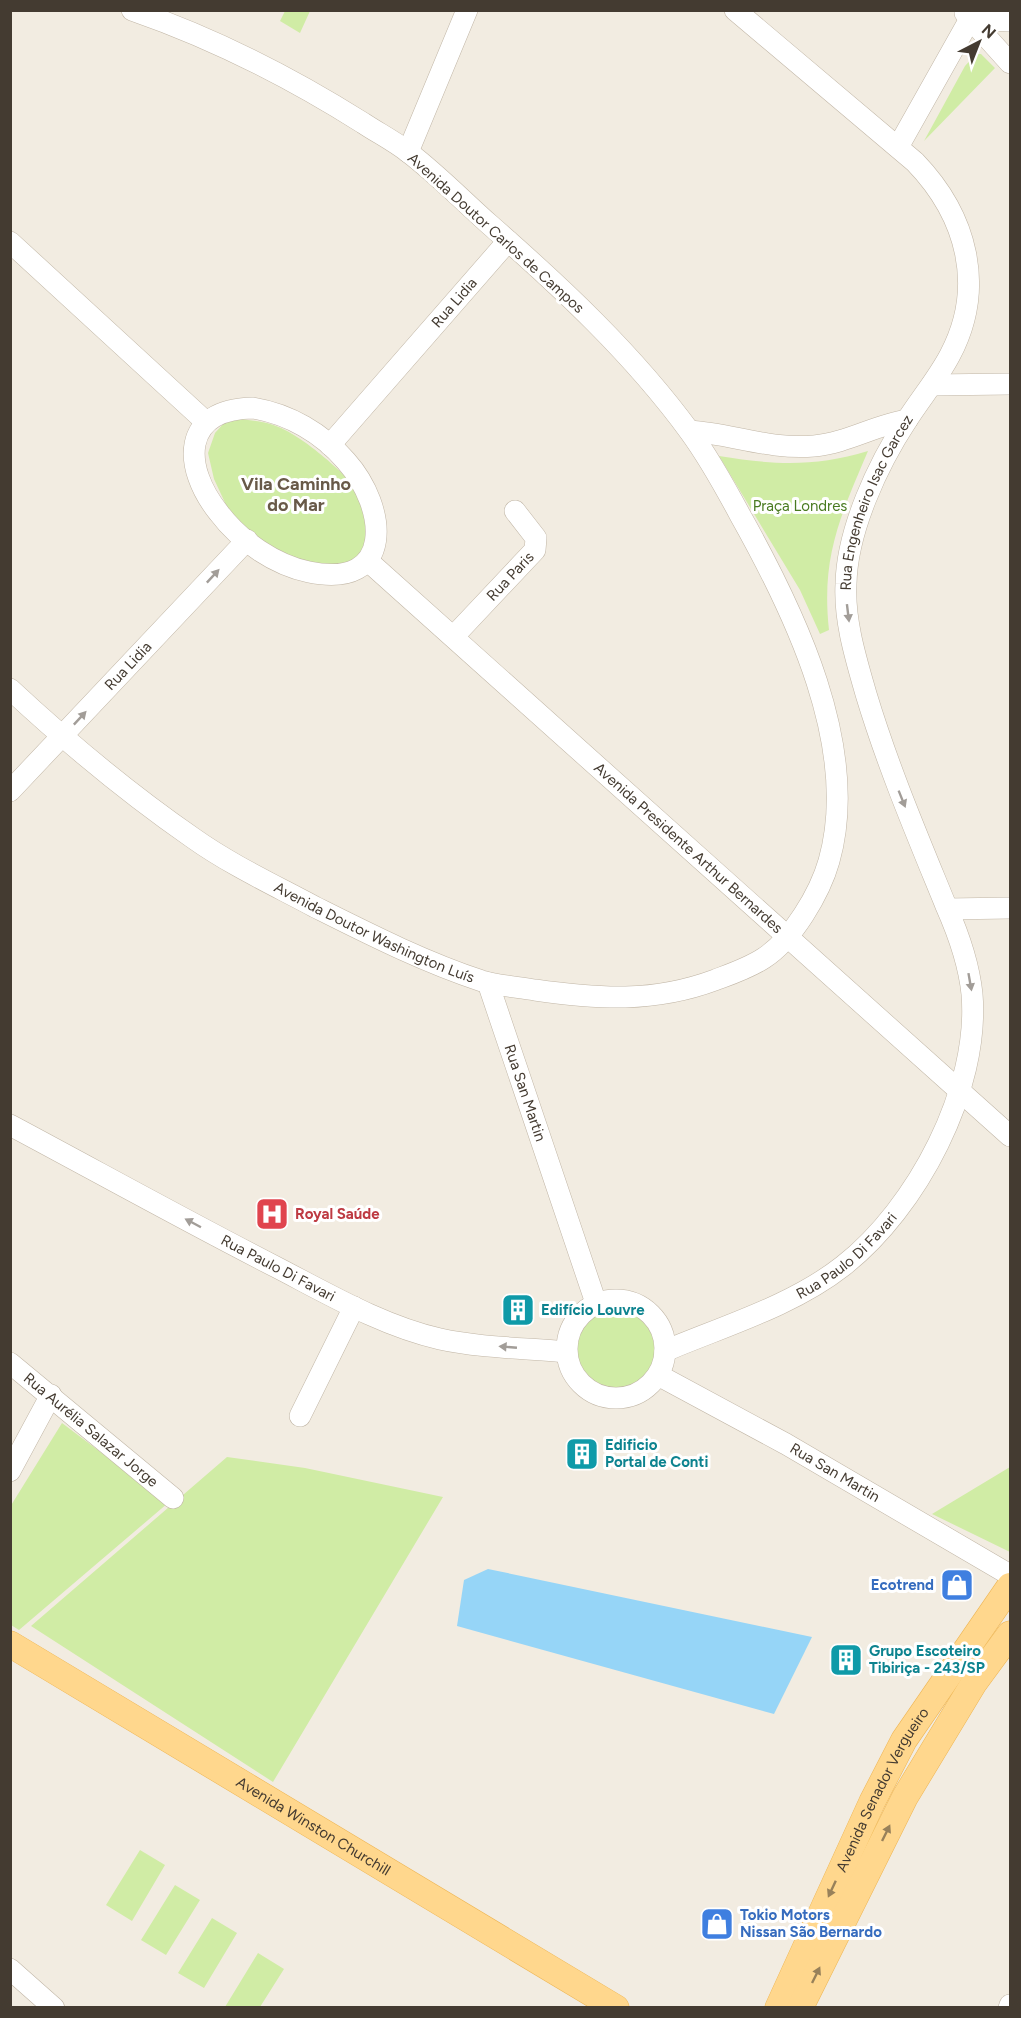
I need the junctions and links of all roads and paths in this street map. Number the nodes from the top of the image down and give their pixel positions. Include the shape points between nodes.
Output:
1 (132, 10) edge
2 (467, 10) edge
3 (735, 10) edge
4 (967, 15) edge
5 (1011, 21) edge
6 (1011, 63) edge
7 (898, 147) junction
8 (408, 152) junction
9 (508, 240) junction
10 (10, 242) edge
11 (1011, 384) edge
12 (932, 385) junction
13 (907, 420) junction
14 (206, 422) junction
15 (690, 432) junction
16 (330, 445) junction
17 (515, 511) dead end
18 (246, 540) junction
19 (368, 561) junction
20 (454, 636) junction
21 (10, 688) edge
22 (63, 737) junction
23 (10, 791) edge
24 (1011, 908) edge
25 (948, 909) junction
26 (787, 935) junction
27 (488, 983) junction
28 (959, 1089) junction
29 (10, 1125) edge
30 (1011, 1136) edge
31 (596, 1304) junction
32 (354, 1307) junction
33 (665, 1350) junction
34 (566, 1352) junction
35 (10, 1363) edge
36 (658, 1375) junction
37 (51, 1395) junction
38 (300, 1416) dead end
39 (10, 1471) edge
40 (173, 1497) dead end
41 (1011, 1575) edge
42 (1011, 1586) edge
43 (1011, 1634) edge
44 (10, 1644) edge
45 (10, 1969) edge
46 (54, 2007) edge
47 (616, 2007) edge
48 (778, 2007) edge
49 (800, 2007) edge

1 - 8 street, Avenida Doutor Carlos de Campos via 185,29 261,65 333,104
2 - 8 street
3 - 7 street, Rua Engenheiro Isac Garcez
4 - 5 street
4 - 6 street
4 - 7 street
7 - 12 street, Rua Engenheiro Isac Garcez via 929,176 949,207 962,240 968,271 970,291 964,323
8 - 9 street, Avenida Doutor Carlos de Campos
9 - 15 street, Avenida Doutor Carlos de Campos via 564,290
9 - 16 street, Rua Lidia
10 - 14 street
11 - 12 street
12 - 13 street, Rua Engenheiro Isac Garcez
13 - 15 street via 836,443 801,447 769,446
13 -> 25 street, Rua Engenheiro Isac Garcez via 882,464 861,514 848,562 847,612 853,647 886,761
14 - 16 street via 231,409 272,411
14 - 18 street via 193,453 196,469 218,513
15 - 26 street, Avenida Doutor Carlos de Campos via 733,502 786,603 805,650 831,742 836,795 829,862 815,894
16 - 19 street via 358,477 377,517 378,534
17 - 20 street, Rua Paris via 536,538 535,550
18 - 19 street via 273,559 315,573 343,575
22 -> 18 street, Rua Lidia
19 - 20 street, Avenida Presidente Arthur Bernardes
20 - 26 street, Avenida Presidente Arthur Bernardes
21 - 22 street, Avenida Doutor Washington Luís
22 - 23 street, Rua Lidia
22 - 27 street, Avenida Doutor Washington Luís via 196,841 252,874 413,954
24 - 25 street
25 -> 28 street, Rua Engenheiro Isac Garcez via 972,995 970,1040
26 - 27 street, Avenida Doutor Washington Luís via 766,957 737,972 657,997 608,998
26 - 28 street, Avenida Presidente Arthur Bernardes
27 - 31 street, Rua San Martin
28 - 30 street, Avenida Presidente Arthur Bernardes
28 - 33 street, Rua Paulo Di Favari via 941,1137 913,1185 878,1233 842,1266 765,1309
32 -> 29 street, Rua Paulo Di Favari
31 - 33 street via 617,1299 648,1311 661,1329
31 - 34 street via 573,1323
34 -> 32 street, Rua Paulo Di Favari via 440,1339
32 - 38 street
33 - 36 street
34 - 36 street via 579,1382 609,1398 632,1396
35 - 37 street, Rua Aurélia Salazar Jorge
36 - 41 street, Rua San Martin
37 - 39 street
37 - 40 street, Rua Aurélia Salazar Jorge
42 -> 48 main road, Avenida Senador Vergueiro via 904,1740
49 -> 43 main road, Avenida Senador Vergueiro via 904,1797 974,1683
44 - 47 main road, Avenida Winston Churchill
45 - 46 street

